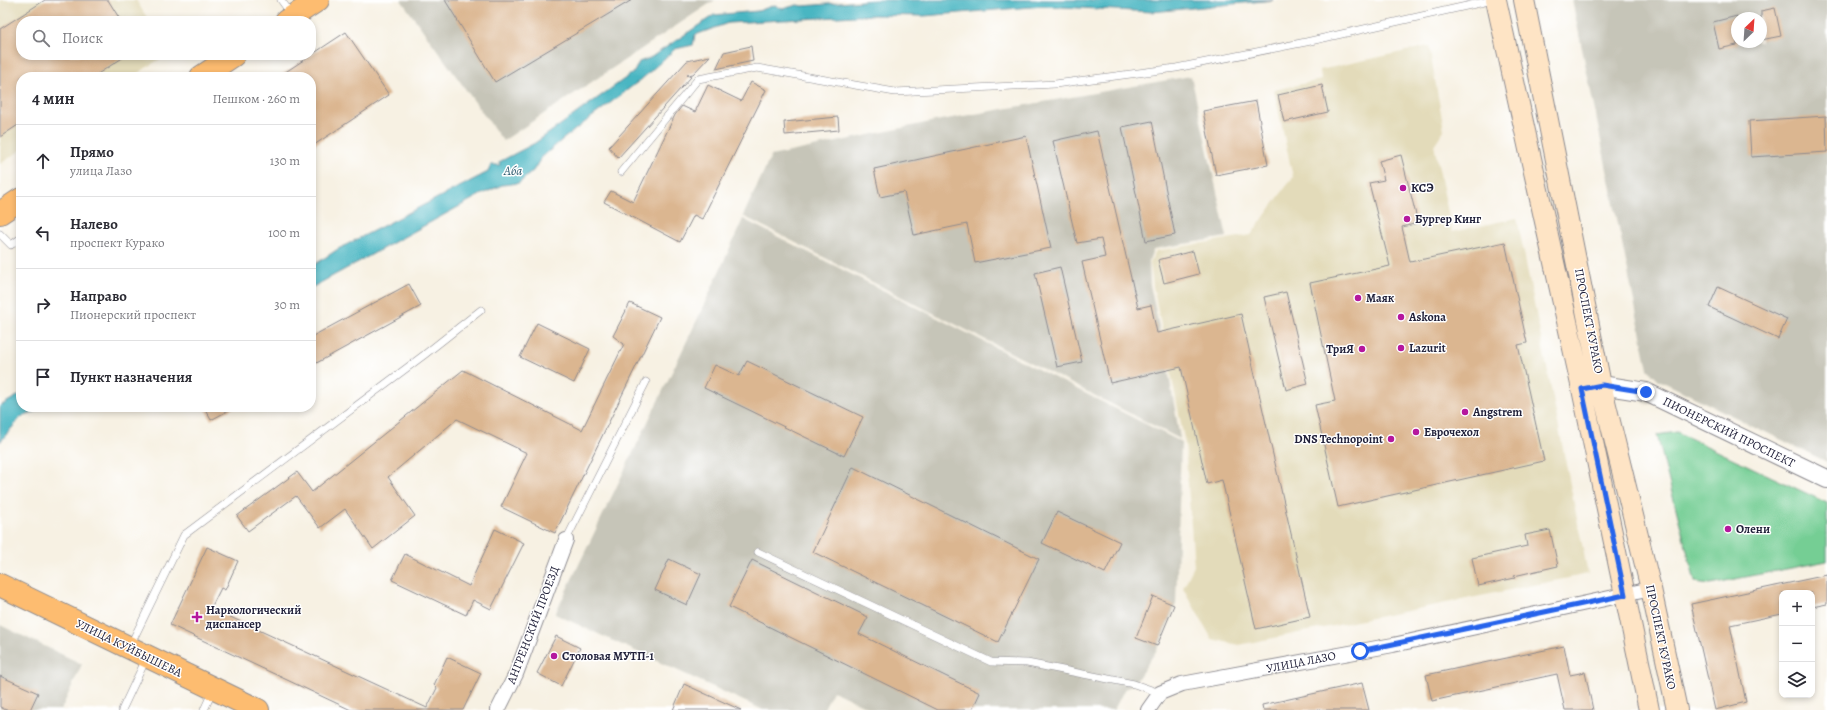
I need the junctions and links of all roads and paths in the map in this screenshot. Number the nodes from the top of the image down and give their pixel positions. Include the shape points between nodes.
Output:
1 (318, 0) edge
2 (1493, 0) edge
3 (1496, 0) edge
4 (1524, 0) edge
5 (287, 13) edge
6 (621, 172) dead end
7 (16, 202) edge
8 (0, 213) edge
9 (0, 234) edge
10 (16, 242) edge
11 (481, 310) dead end
12 (646, 382) dead end
13 (1602, 385) junction
14 (1582, 389) junction
15 (1827, 479) edge
16 (566, 540) joint
17 (758, 552) dead end
18 (0, 585) edge
19 (1651, 589) junction
20 (1625, 595) junction
21 (138, 652) junction
22 (214, 689) junction
23 (1160, 693) junction
24 (122, 710) edge
25 (204, 710) edge
26 (258, 710) edge
27 (498, 710) edge
28 (1148, 710) edge
29 (1649, 710) edge
30 (1677, 710) edge

1 - 5 main road
2 - 6 lane via 1176,68 1055,84 895,92 757,68 698,79
3 - 14 main road, ПРОСПЕКТ КУРАКО
4 - 13 main road, ПРОСПЕКТ КУРАКО
7 - 8 main road
9 - 10 lane via 11,245
11 - 21 lane via 184,535
12 - 16 lane
13 - 14 street, ПИОНЕРСКИЙ ПРОСПЕКТ
13 - 15 street, ПИОНЕРСКИЙ ПРОСПЕКТ via 1646,392
13 - 19 main road, ПРОСПЕКТ КУРАКО
14 - 20 main road, ПРОСПЕКТ КУРАКО
16 - 27 street, АНГРЕНСКИЙ ПРОЕЗД via 516,674
17 - 23 lane via 991,662 1027,663 1134,684
18 - 21 main road, УЛИЦА КУЙБЫШЕВА
19 - 20 street, УЛИЦА ЛАЗО
19 - 30 main road, ПРОСПЕКТ КУРАКО
20 - 23 street, УЛИЦА ЛАЗО via 1393,645 1182,684
20 - 29 main road, ПРОСПЕКТ КУРАКО
21 - 22 main road, УЛИЦА КУЙБЫШЕВА
21 - 24 lane
22 - 25 lane
22 - 26 main road, УЛИЦА КУЙБЫШЕВА
23 - 28 street

